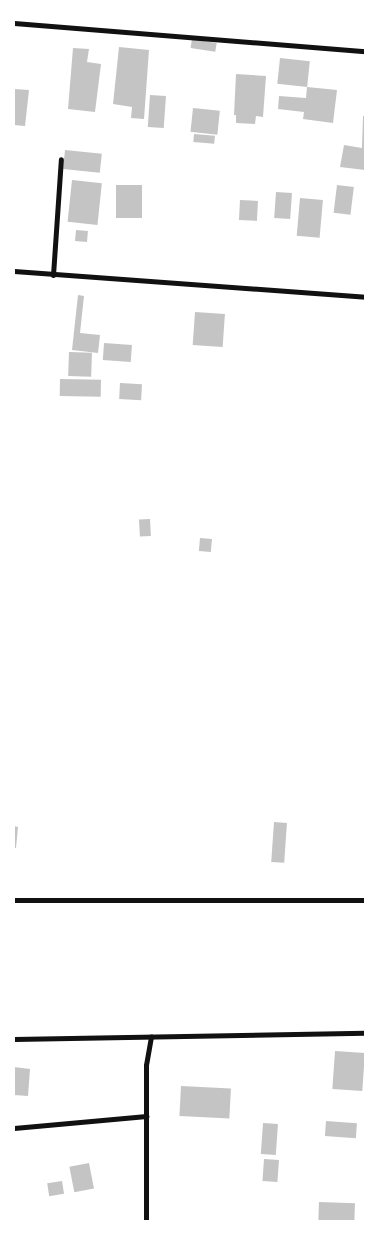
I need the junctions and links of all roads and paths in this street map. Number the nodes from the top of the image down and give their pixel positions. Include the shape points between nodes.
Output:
1 (14, 24) edge
2 (365, 51) edge
3 (61, 159) dead end
4 (14, 271) edge
5 (53, 275) junction
6 (365, 297) edge
7 (14, 900) edge
8 (365, 900) edge
9 (365, 1033) edge
10 (151, 1036) junction
11 (14, 1039) edge
12 (146, 1116) junction
13 (14, 1128) edge
14 (146, 1221) edge

1 - 2 street
3 - 5 street
4 - 5 street
5 - 6 street
7 - 8 street
9 - 10 street
10 - 11 street
10 - 12 street via 146,1066
12 - 13 street
12 - 14 street

